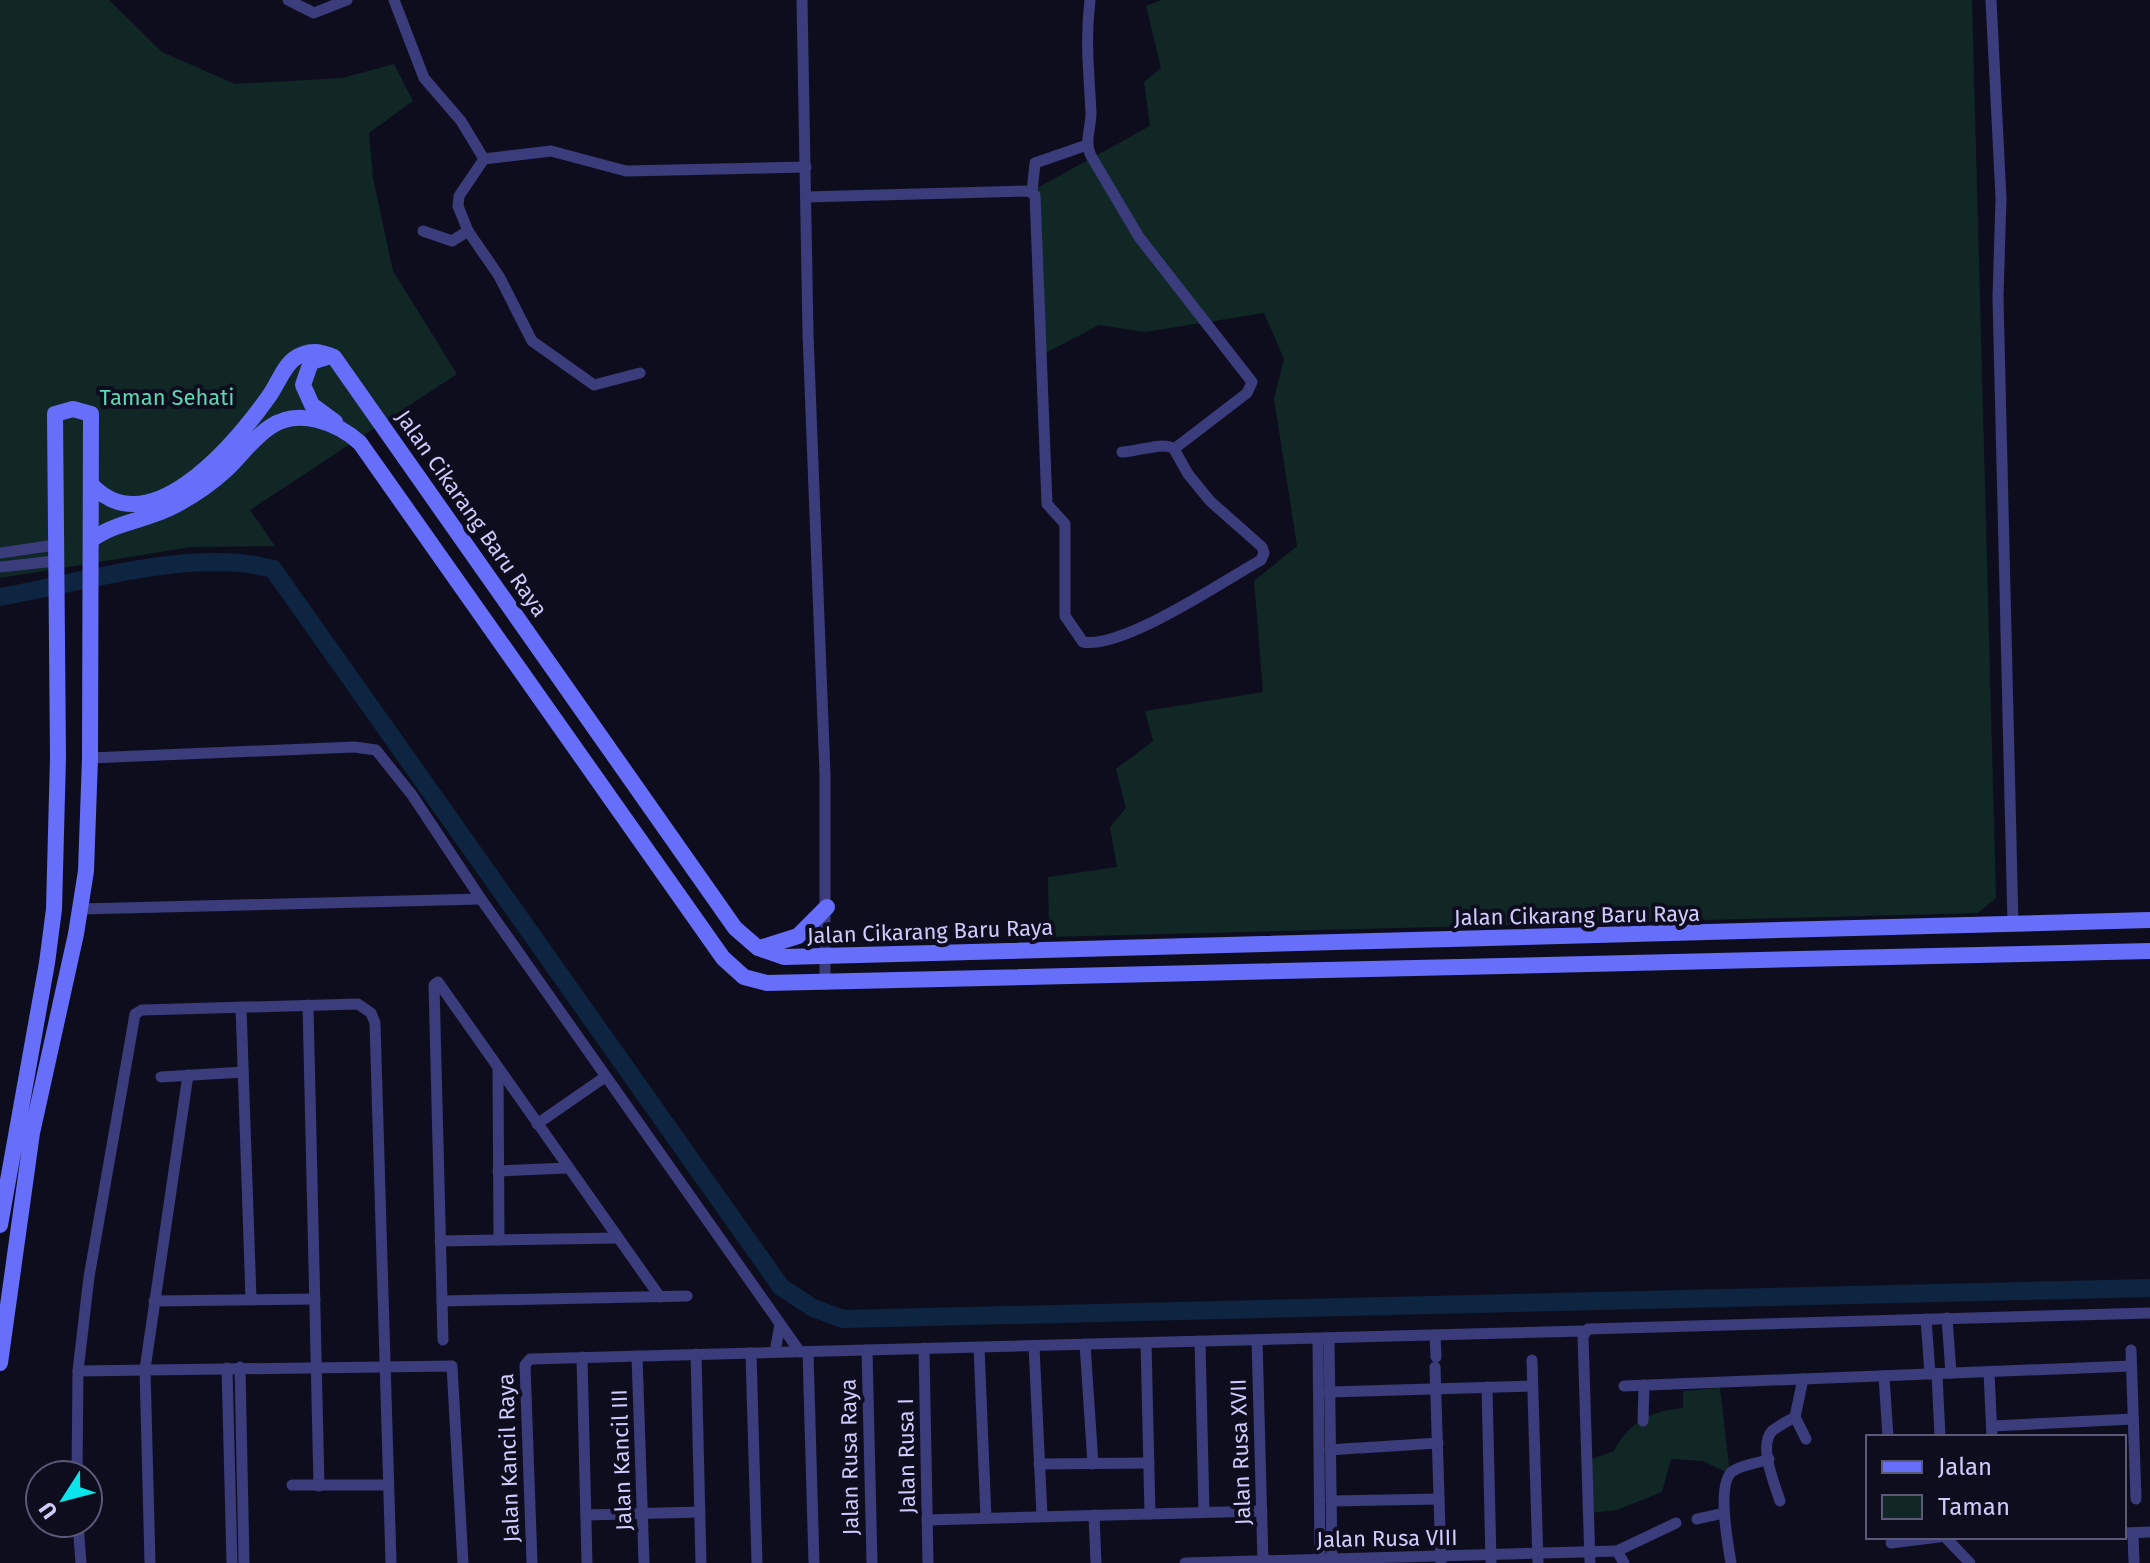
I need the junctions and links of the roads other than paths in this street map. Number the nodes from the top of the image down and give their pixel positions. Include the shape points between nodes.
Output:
1 (288, 0) edge
2 (347, 0) edge
3 (394, 0) edge
4 (802, 0) edge
5 (1090, 0) edge
6 (1991, 0) edge
7 (1087, 145) junction
8 (484, 159) junction
9 (806, 167) junction
10 (1032, 192) junction
11 (806, 197) junction
12 (423, 231) dead end
13 (468, 231) junction
14 (334, 357) junction
15 (640, 373) dead end
16 (343, 428) junction
17 (1174, 449) junction
18 (1122, 452) dead end
19 (91, 484) junction
20 (91, 548) junction
21 (0, 553) edge
22 (55, 556) junction
23 (0, 567) edge
24 (90, 758) junction
25 (481, 899) junction
26 (827, 907) junction
27 (81, 909) junction
28 (2150, 920) edge
29 (2013, 924) junction
30 (1669, 935) junction
31 (758, 948) junction
32 (2150, 951) edge
33 (825, 955) junction
34 (1671, 963) junction
35 (825, 984) junction
36 (308, 1005) junction
37 (241, 1007) junction
38 (498, 1068) junction
39 (243, 1072) junction
40 (188, 1075) junction
41 (161, 1077) dead end
42 (605, 1077) junction
43 (537, 1124) junction
44 (568, 1168) junction
45 (498, 1171) junction
46 (0, 1225) edge
47 (618, 1238) junction
48 (499, 1240) junction
49 (440, 1241) junction
50 (687, 1296) dead end
51 (660, 1297) junction
52 (251, 1299) junction
53 (315, 1299) junction
54 (154, 1301) junction
55 (442, 1301) junction
56 (2150, 1313) edge
57 (1947, 1318) junction
58 (1926, 1319) junction
59 (780, 1324) junction
60 (1584, 1331) junction
61 (1435, 1335) junction
62 (1323, 1338) junction
63 (443, 1340) dead end
64 (1257, 1340) junction
65 (1200, 1341) junction
66 (1146, 1343) junction
67 (1085, 1344) junction
68 (1034, 1346) junction
69 (979, 1347) junction
70 (924, 1348) junction
71 (867, 1350) junction
72 (2131, 1350) dead end
73 (775, 1352) junction
74 (804, 1352) junction
75 (751, 1353) junction
76 (696, 1354) junction
77 (637, 1356) junction
78 (582, 1357) junction
79 (1532, 1360) dead end
80 (0, 1363) edge
81 (385, 1364) junction
82 (317, 1366) junction
83 (2131, 1366) junction
84 (240, 1367) junction
85 (227, 1368) junction
86 (145, 1369) junction
87 (78, 1371) junction
88 (1989, 1372) junction
89 (1951, 1373) junction
90 (1933, 1374) junction
91 (1884, 1376) junction
92 (1803, 1379) junction
93 (1644, 1385) junction
94 (1532, 1386) junction
95 (1624, 1386) dead end
96 (1487, 1387) junction
97 (1437, 1390) junction
98 (1329, 1392) junction
99 (1795, 1417) junction
100 (2133, 1419) junction
101 (1643, 1421) dead end
102 (1992, 1432) edge
103 (1888, 1435) edge
104 (1940, 1435) edge
105 (1806, 1439) dead end
106 (1438, 1443) junction
107 (1330, 1450) junction
108 (77, 1459) edge
109 (1769, 1459) junction
110 (1149, 1463) junction
111 (1039, 1464) junction
112 (1093, 1464) junction
113 (2130, 1475) edge
114 (292, 1485) dead end
115 (388, 1485) junction
116 (319, 1486) junction
117 (1439, 1499) junction
118 (2136, 1499) dead end
119 (1331, 1501) junction
120 (1780, 1501) dead end
121 (1262, 1511) junction
122 (700, 1512) junction
123 (1204, 1512) junction
124 (643, 1513) junction
125 (1724, 1513) junction
126 (1150, 1514) junction
127 (586, 1515) junction
128 (1094, 1515) junction
129 (1042, 1516) junction
130 (986, 1518) junction
131 (1697, 1519) dead end
132 (927, 1520) junction
133 (1676, 1523) dead end
134 (2150, 1532) edge
135 (2128, 1533) edge
136 (79, 1539) edge
137 (1925, 1539) edge
138 (1944, 1539) edge
139 (1891, 1543) dead end
140 (1617, 1551) junction
141 (1590, 1557) edge
142 (1538, 1558) edge
143 (1491, 1559) edge
144 (1326, 1561) edge
145 (1389, 1561) edge
146 (1440, 1561) edge
147 (1263, 1562) edge
148 (81, 1563) edge
149 (150, 1563) edge
150 (232, 1563) edge
151 (244, 1563) edge
152 (391, 1563) edge
153 (455, 1563) edge
154 (463, 1563) edge
155 (532, 1563) edge
156 (587, 1563) edge
157 (644, 1563) edge
158 (701, 1563) edge
159 (757, 1563) edge
160 (814, 1563) edge
161 (872, 1563) edge
162 (928, 1563) edge
163 (1096, 1563) edge
164 (1185, 1563) edge
165 (1209, 1563) edge
166 (1624, 1563) edge
167 (1731, 1563) edge
168 (1970, 1563) edge
169 (2134, 1563) edge

1 - 2 street via 314,13
3 - 8 street via 424,78 461,121
4 - 9 street
5 - 7 street
6 - 29 street via 2001,198 1998,297
7 - 10 street via 1035,163
7 - 17 street via 1139,237 1252,382 1247,393
8 - 9 street via 551,151 626,171
8 - 13 street via 459,196
9 - 11 street
10 - 11 street
10 - 17 street via 1037,199 1047,504 1065,524 1065,616 1083,642 1111,640 1264,557 1262,547 1188,474
11 - 26 street
12 - 13 street via 452,241
13 - 15 street via 539,348 594,385
14 - 16 main road via 311,362 303,385 312,405
14 - 19 main road via 312,351 292,360 267,400 216,457 186,484 153,503 128,507 111,502
14 - 31 main road, Jalan Cikarang Baru Raya via 735,928
16 - 20 main road via 305,419 270,426 194,495 150,518 121,523
16 - 35 main road via 360,443 723,958 744,977 767,983
17 - 18 street via 1163,445
19 - 20 main road
19 - 22 main road via 91,414 63,410 55,414
20 - 24 main road
21 - 22 street
22 - 23 street
22 - 46 main road via 54,909
24 - 25 street via 376,750
24 - 27 main road
25 - 27 street
25 - 42 street
26 - 31 main road via 798,936
26 - 33 street
27 - 80 main road via 32,1133
28 - 29 main road, Jalan Cikarang Baru Raya
29 - 30 main road, Jalan Cikarang Baru Raya
30 - 33 main road, Jalan Cikarang Baru Raya
30 - 34 main road
31 - 33 main road, Jalan Cikarang Baru Raya via 784,957
32 - 34 main road
33 - 35 street
34 - 35 main road
36 - 37 street
36 - 53 street
36 - 81 street via 358,1004 375,1023
37 - 39 street
37 - 87 street via 142,1010 133,1019
38 - 43 street
38 - 45 street
38 - 49 street via 443,985 435,983
39 - 40 street
39 - 52 street
40 - 41 street
40 - 54 street
42 - 43 street
42 - 59 street
43 - 44 street
44 - 45 street
44 - 47 street
45 - 48 street
47 - 48 street
47 - 51 street
48 - 49 street
49 - 55 street
50 - 51 street
51 - 55 street
52 - 53 street
52 - 54 street
53 - 82 street
54 - 86 street
55 - 63 street
56 - 57 street
57 - 58 street
57 - 89 street
58 - 60 street
58 - 90 street
59 - 73 street
59 - 74 street
60 - 61 street
60 - 141 street
61 - 62 street
61 - 97 street
62 - 64 street
62 - 98 street
62 - 144 street
64 - 65 street
64 - 121 street, Jalan Rusa XVII
65 - 66 street
65 - 123 street
66 - 67 street
66 - 110 street
67 - 68 street
67 - 112 street
68 - 69 street
68 - 111 street
69 - 70 street
69 - 130 street
70 - 71 street
70 - 132 street, Jalan Rusa I
71 - 74 street
71 - 161 street, Jalan Rusa Raya
72 - 83 street
73 - 74 street
73 - 75 street
74 - 160 street
75 - 76 street
75 - 159 street
76 - 77 street
76 - 122 street
77 - 78 street
77 - 124 street, Jalan Kancil III
78 - 127 street
78 - 155 street, Jalan Kancil Raya via 525,1362
79 - 94 street
81 - 82 street
81 - 115 street
81 - 154 street via 442,1363 454,1369
82 - 84 street
82 - 116 street
83 - 88 street
83 - 100 street
84 - 85 street
84 - 151 street
85 - 86 street
85 - 150 street
86 - 87 street
86 - 149 street
87 - 108 street
88 - 89 street
88 - 102 street
89 - 90 street
90 - 91 street
90 - 104 street
91 - 92 street
91 - 103 street
92 - 93 street
92 - 99 street
93 - 95 street
93 - 101 street
94 - 96 street
94 - 142 street
96 - 97 street
96 - 143 street
97 - 98 street
97 - 106 street
98 - 107 street
99 - 105 street
99 - 109 street via 1770,1435
100 - 102 street
100 - 113 street
106 - 107 street
106 - 117 street
107 - 119 street
109 - 120 street
109 - 125 street via 1730,1473
110 - 112 street
110 - 126 street
111 - 112 street
111 - 129 street
113 - 118 street
114 - 116 street
115 - 116 street
115 - 152 street
117 - 119 street
117 - 146 street
119 - 144 street
121 - 123 street
121 - 147 street, Jalan Rusa XVII
122 - 124 street
122 - 158 street
123 - 126 street
124 - 127 street
124 - 157 street, Jalan Kancil III
125 - 131 street
125 - 167 street
126 - 128 street
127 - 156 street
128 - 129 street
128 - 163 street
129 - 130 street
130 - 132 street
132 - 162 street, Jalan Rusa I
133 - 140 street
134 - 135 street
135 - 169 street
136 - 148 street
137 - 139 street
138 - 168 street
140 - 141 street, Jalan Rusa VIII
140 - 166 street
141 - 142 street, Jalan Rusa VIII
142 - 143 street, Jalan Rusa VIII
143 - 146 street, Jalan Rusa VIII
144 - 145 street, Jalan Rusa VIII
144 - 147 street, Jalan Rusa VIII
145 - 146 street, Jalan Rusa VIII
147 - 165 street, Jalan Rusa VIII
153 - 154 street
164 - 165 street, Jalan Rusa VIII

